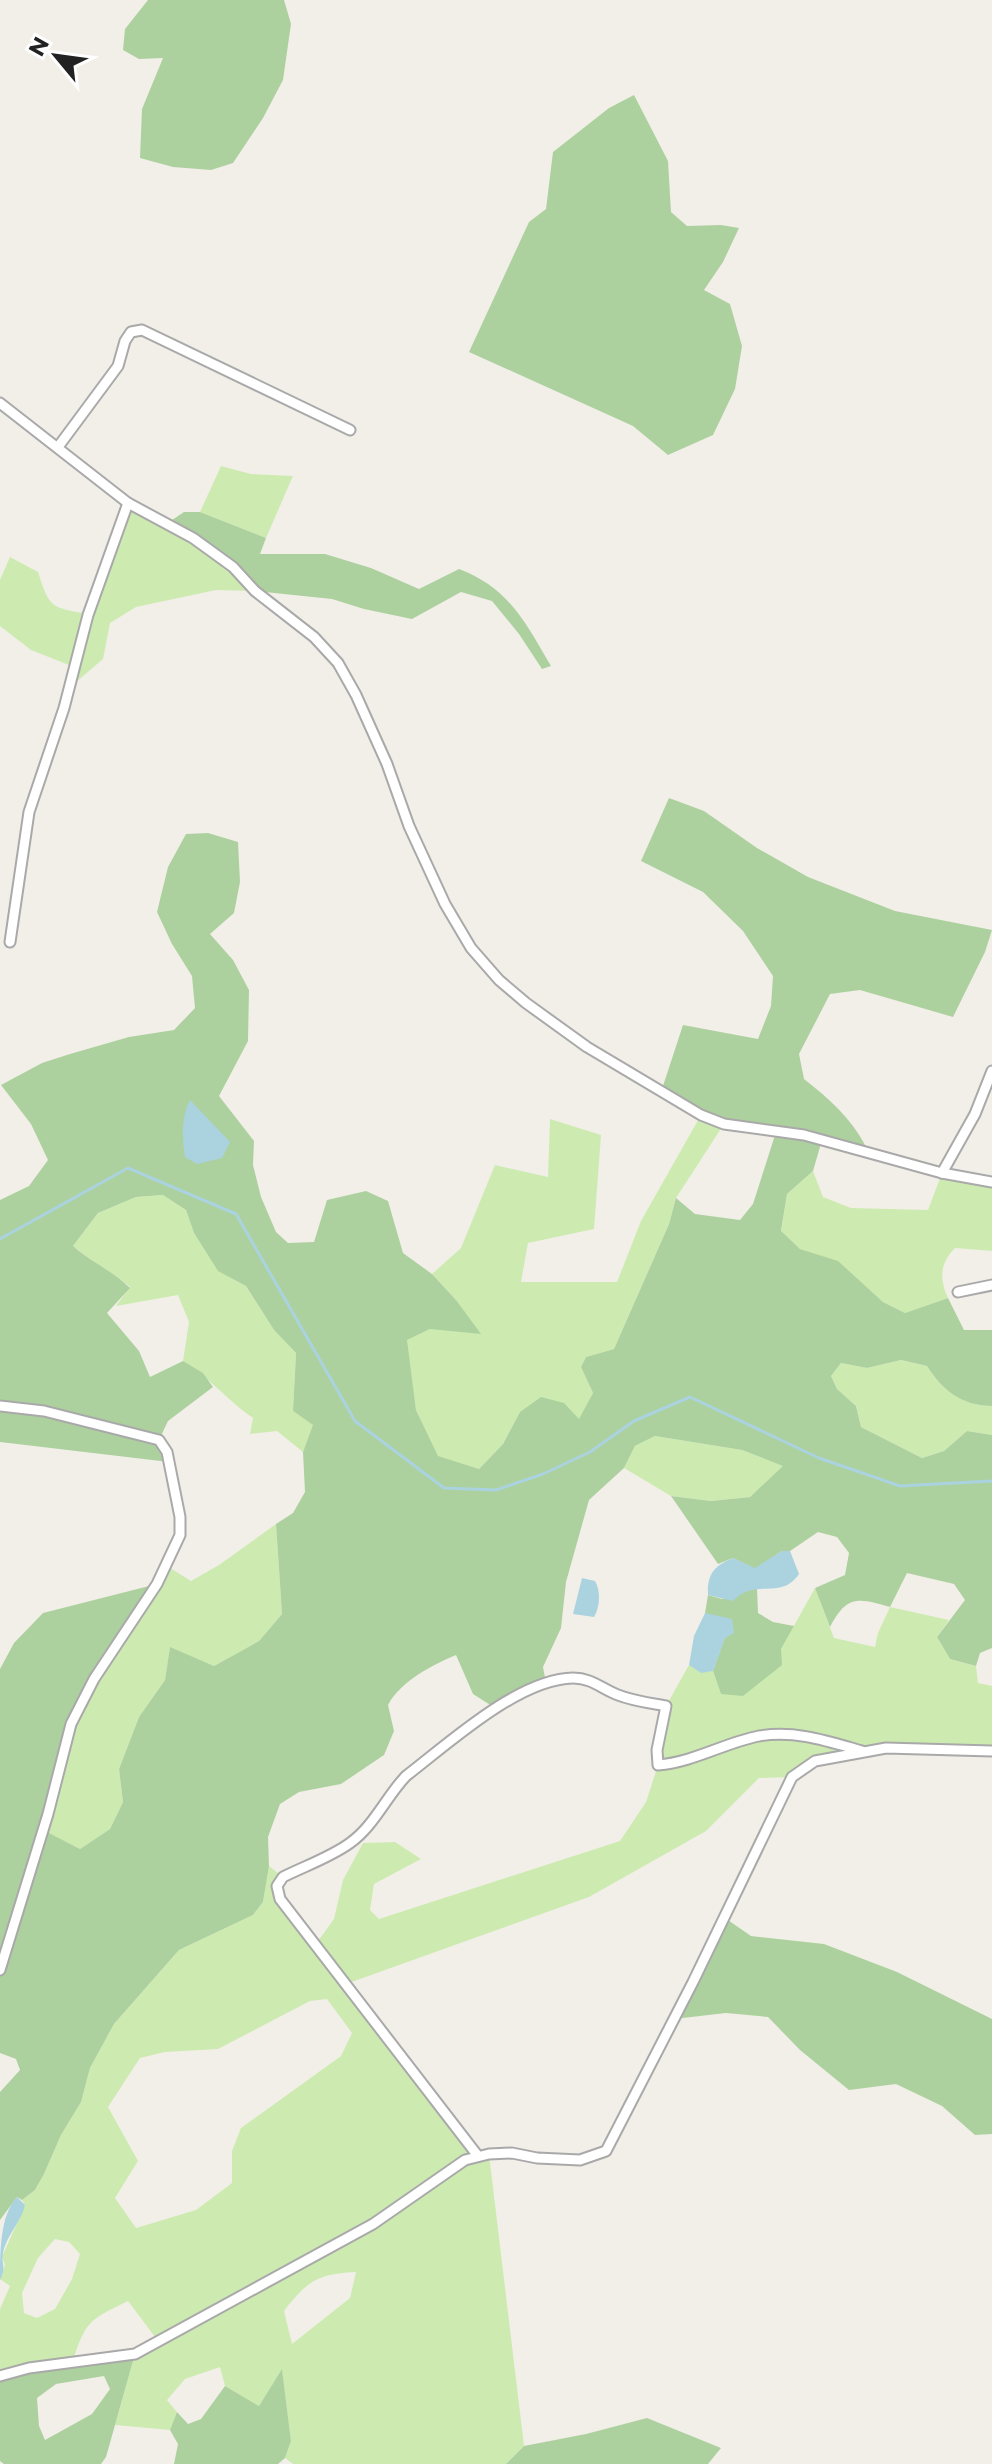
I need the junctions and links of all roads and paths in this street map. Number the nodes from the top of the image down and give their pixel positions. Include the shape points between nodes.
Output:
1 (0, 403) edge
2 (350, 430) dead end
3 (58, 447) junction
4 (128, 503) junction
5 (10, 942) dead end
6 (992, 1071) edge
7 (942, 1173) junction
8 (992, 1182) edge
9 (992, 1285) edge
10 (958, 1292) dead end
11 (0, 1406) edge
12 (992, 1751) edge
13 (863, 1752) junction
14 (0, 1970) edge
15 (478, 2156) junction
16 (0, 2376) edge

1 - 3 street
2 - 3 street via 142,330 131,332 118,366
3 - 4 street
4 - 5 street via 29,812
4 - 7 street via 233,567 338,663 445,904 471,948 526,1003 587,1047 701,1115 724,1124 804,1135
6 - 7 street
7 - 8 street
9 - 10 street
11 - 14 street via 44,1411 159,1440 167,1452 180,1535 157,1584 71,1724
12 - 13 street
13 - 15 street via 815,1761 792,1777 606,2151 564,2161 512,2153
13 - 15 street via 794,1733 758,1736 676,1764 658,1765 666,1706 617,1695 593,1681 546,1683 495,1708 406,1776 350,1843 283,1877 277,1886 280,1899
15 - 16 street via 373,2224 135,2354

